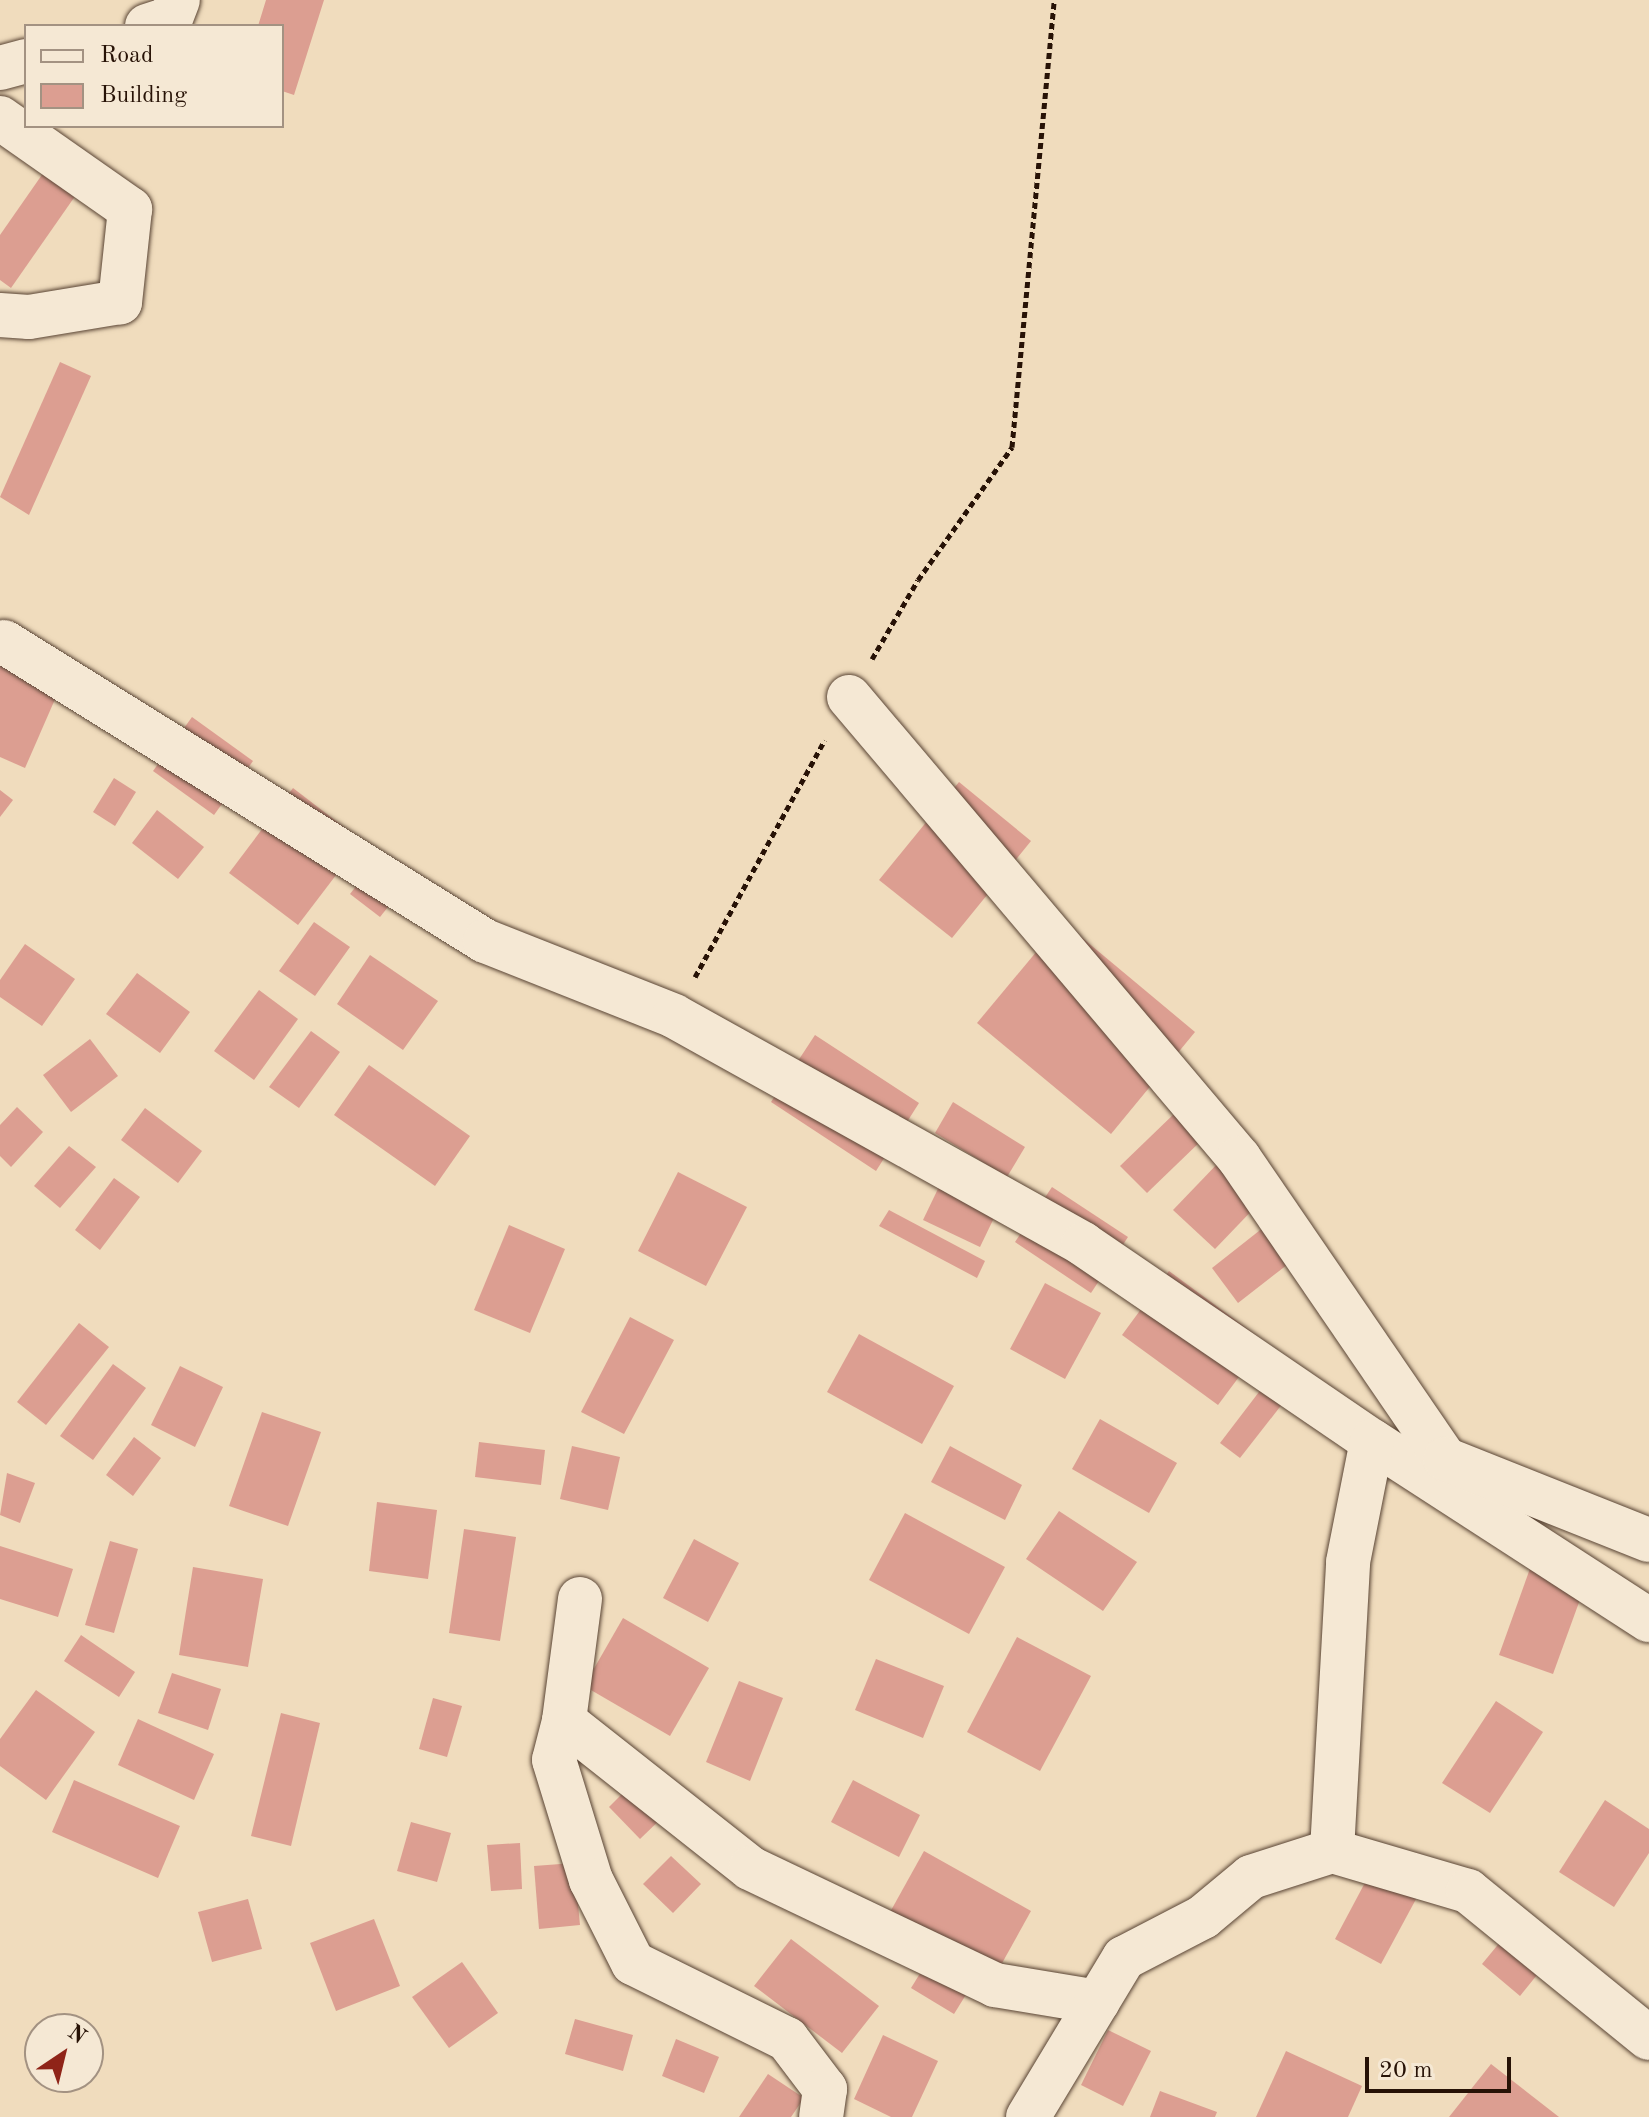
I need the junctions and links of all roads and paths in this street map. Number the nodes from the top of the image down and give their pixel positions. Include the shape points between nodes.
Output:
1 (178, 0) edge
2 (1054, 0) edge
3 (153, 24) edge
4 (24, 62) edge
5 (0, 68) edge
6 (0, 118) edge
7 (0, 315) edge
8 (4, 642) dead end
9 (849, 697) junction
10 (674, 1016) junction
11 (1372, 1441) junction
12 (1649, 1540) edge
13 (580, 1599) dead end
14 (1649, 1620) edge
15 (564, 1721) junction
16 (1332, 1851) junction
17 (1098, 2002) junction
18 (1649, 2038) edge
19 (821, 2117) edge
20 (1028, 2117) edge

1 - 3 street via 171,18
2 - 9 path via 1012,447 918,580
4 - 5 street
6 - 7 street via 130,209 120,302 29,317
8 - 10 street via 485,941
9 - 10 path
9 - 12 street via 1239,1158 1445,1459
10 - 11 street via 1083,1244
11 - 14 street
11 - 16 street via 1348,1562
13 - 15 street
15 - 17 street via 750,1868 995,1985
15 - 19 street via 554,1760 591,1880 633,1963 787,2039 825,2089
16 - 17 street via 1251,1877 1203,1917 1124,1958
16 - 18 street via 1468,1891
17 - 20 street

